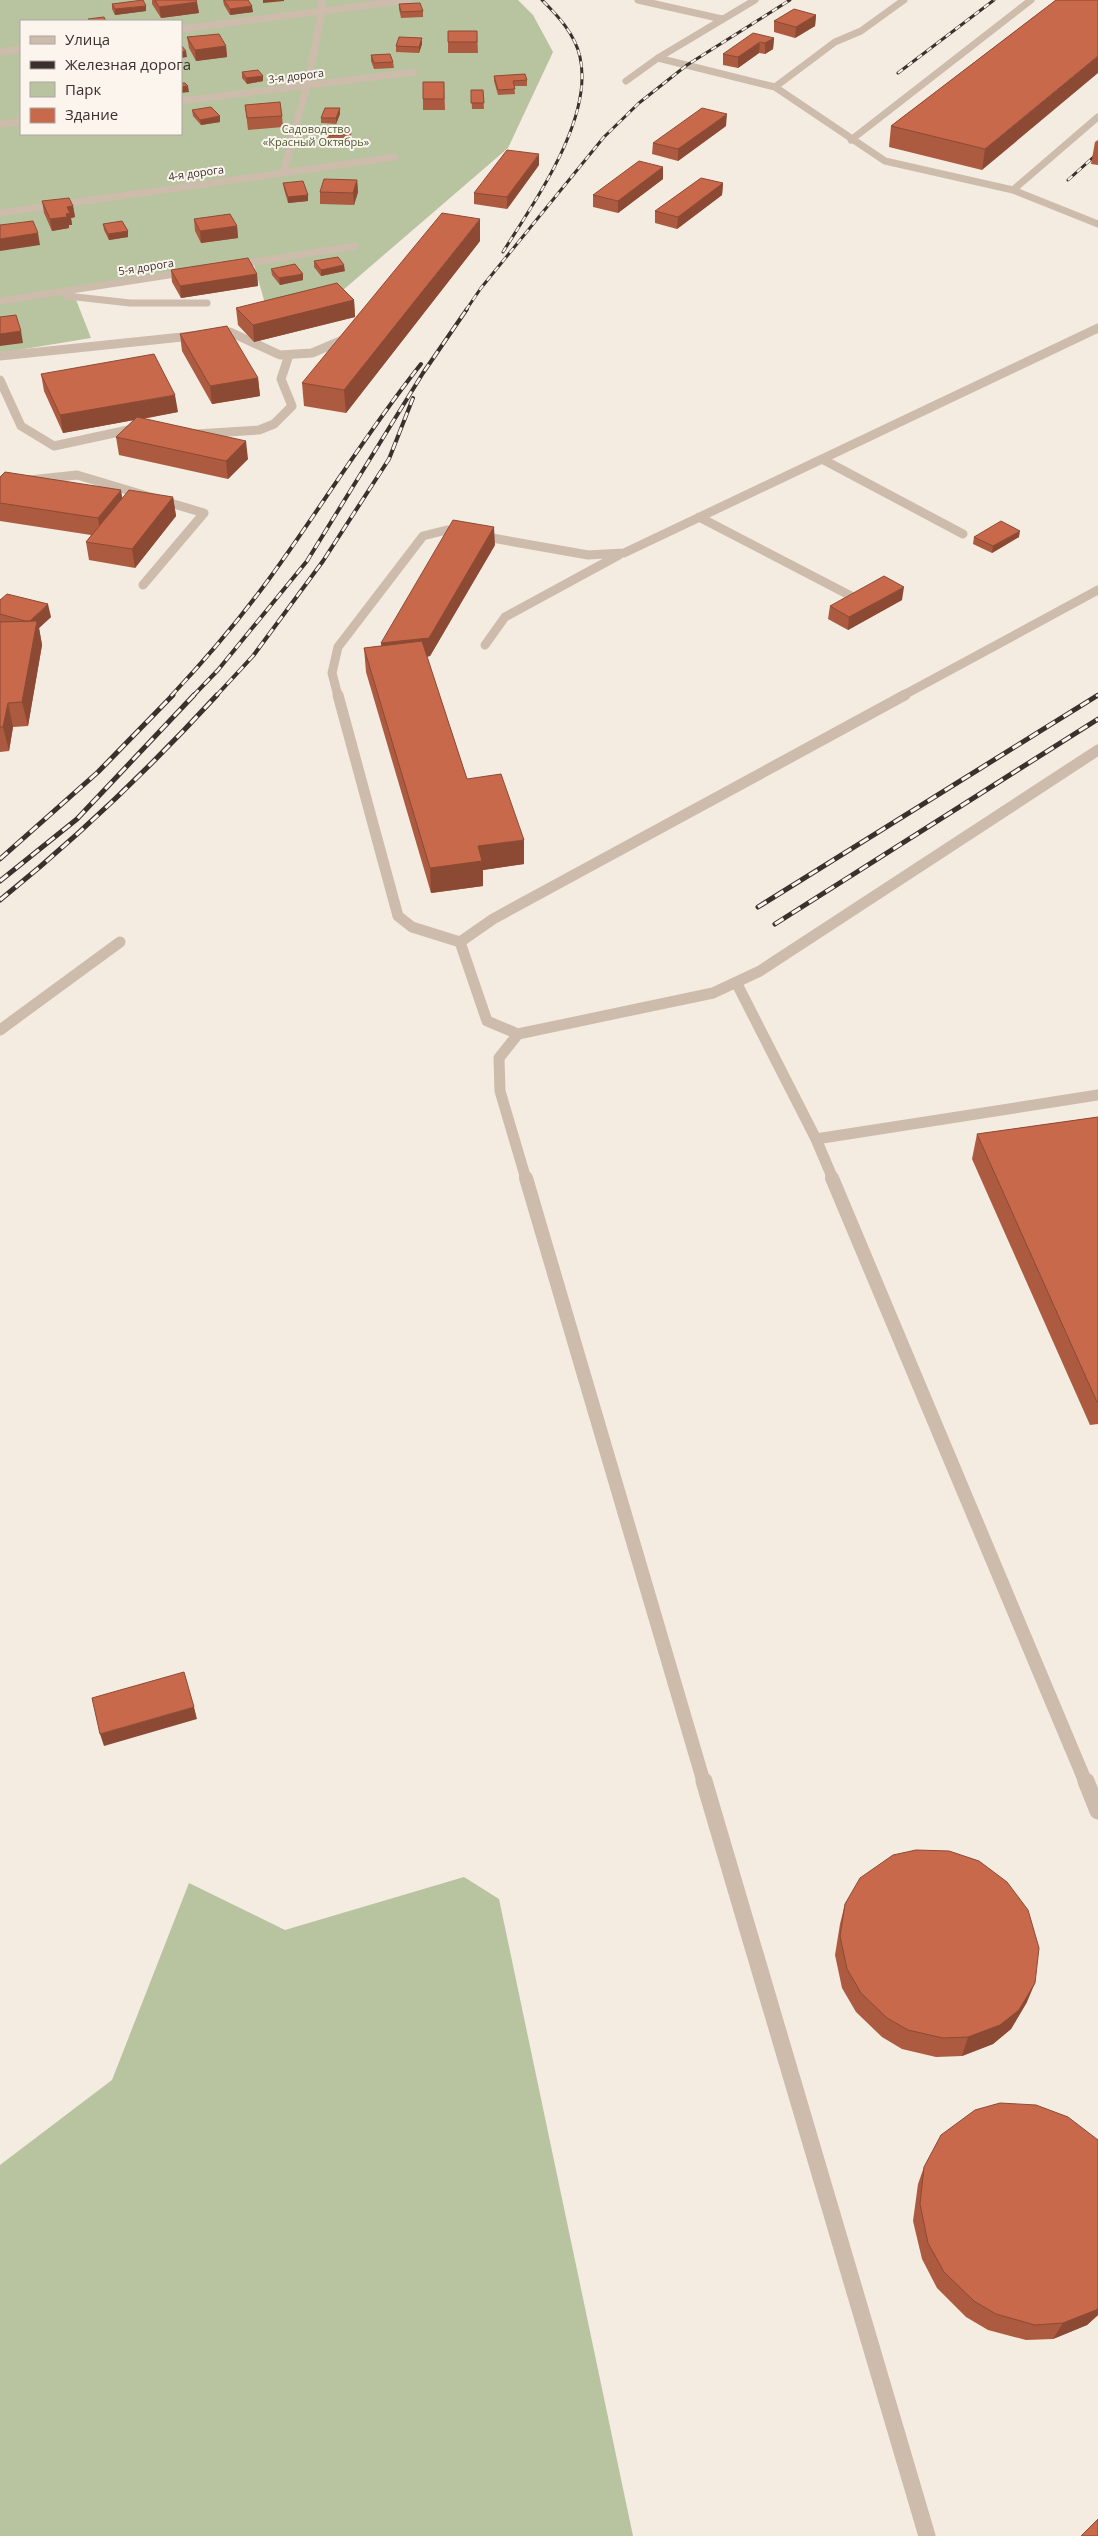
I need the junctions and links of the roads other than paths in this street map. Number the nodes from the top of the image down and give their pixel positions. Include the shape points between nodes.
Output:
1 (321, 0) edge
2 (408, 0) edge
3 (638, 0) edge
4 (755, 0) edge
5 (904, 0) edge
6 (1031, 0) edge
7 (322, 12) junction
8 (722, 19) junction
9 (182, 29) edge
10 (20, 49) edge
11 (0, 52) edge
12 (658, 58) junction
13 (414, 72) dead end
14 (626, 81) dead end
15 (307, 85) junction
16 (774, 87) junction
17 (182, 101) edge
18 (1098, 116) edge
19 (20, 122) edge
20 (0, 124) edge
21 (851, 140) junction
22 (395, 158) dead end
23 (284, 171) junction
24 (1013, 190) junction
25 (0, 213) edge
26 (1098, 224) edge
27 (355, 246) dead end
28 (228, 266) edge
29 (198, 270) edge
30 (42, 295) junction
31 (0, 301) edge
32 (206, 303) dead end
33 (359, 328) edge
34 (1098, 328) edge
35 (289, 355) junction
36 (0, 356) edge
37 (0, 380) edge
38 (144, 431) edge
39 (186, 435) edge
40 (822, 459) junction
41 (0, 483) edge
42 (700, 517) junction
43 (963, 534) dead end
44 (624, 552) junction
45 (143, 585) dead end
46 (1098, 590) edge
47 (851, 596) edge
48 (485, 645) dead end
49 (1098, 750) edge
50 (120, 942) dead end
51 (460, 942) junction
52 (736, 982) junction
53 (0, 1030) edge
54 (518, 1034) junction
55 (1098, 1094) edge
56 (816, 1138) junction
57 (1098, 1811) edge
58 (928, 2536) edge

1 - 7 street
2 - 7 street
3 - 8 street
4 - 8 street
5 - 16 street via 861,31 835,42
6 - 21 street
7 - 9 street
7 - 15 street
8 - 12 street
10 - 11 street
12 - 14 street
12 - 16 street
13 - 15 street, 3-я дорога
15 - 17 street, 3-я дорога
15 - 23 street
16 - 21 street
18 - 24 street
19 - 20 street
21 - 24 street via 885,161
22 - 23 street, 4-я дорога
23 - 25 street, 4-я дорога
24 - 26 street
27 - 28 street
29 - 30 street, 5-я дорога
30 - 31 street, 5-я дорога
30 - 32 street via 130,304
33 - 35 street via 353,336 312,353
34 - 40 street
35 - 36 street via 280,355 230,332
35 - 39 street via 281,379 292,406 274,424 259,430
37 - 38 street via 21,426 54,446 128,430
40 - 42 street
40 - 43 street
41 - 45 street via 77,475 204,513
42 - 44 street
42 - 47 street
44 - 48 street via 504,618
44 - 51 street via 588,555 447,530 423,536 338,647 332,673 398,916 412,928
46 - 51 street via 493,919
49 - 52 street via 760,972
50 - 53 street
51 - 54 street via 487,1020
52 - 54 street via 713,993
52 - 56 street
54 - 58 street via 499,1058 500,1091
55 - 56 street
56 - 57 street

